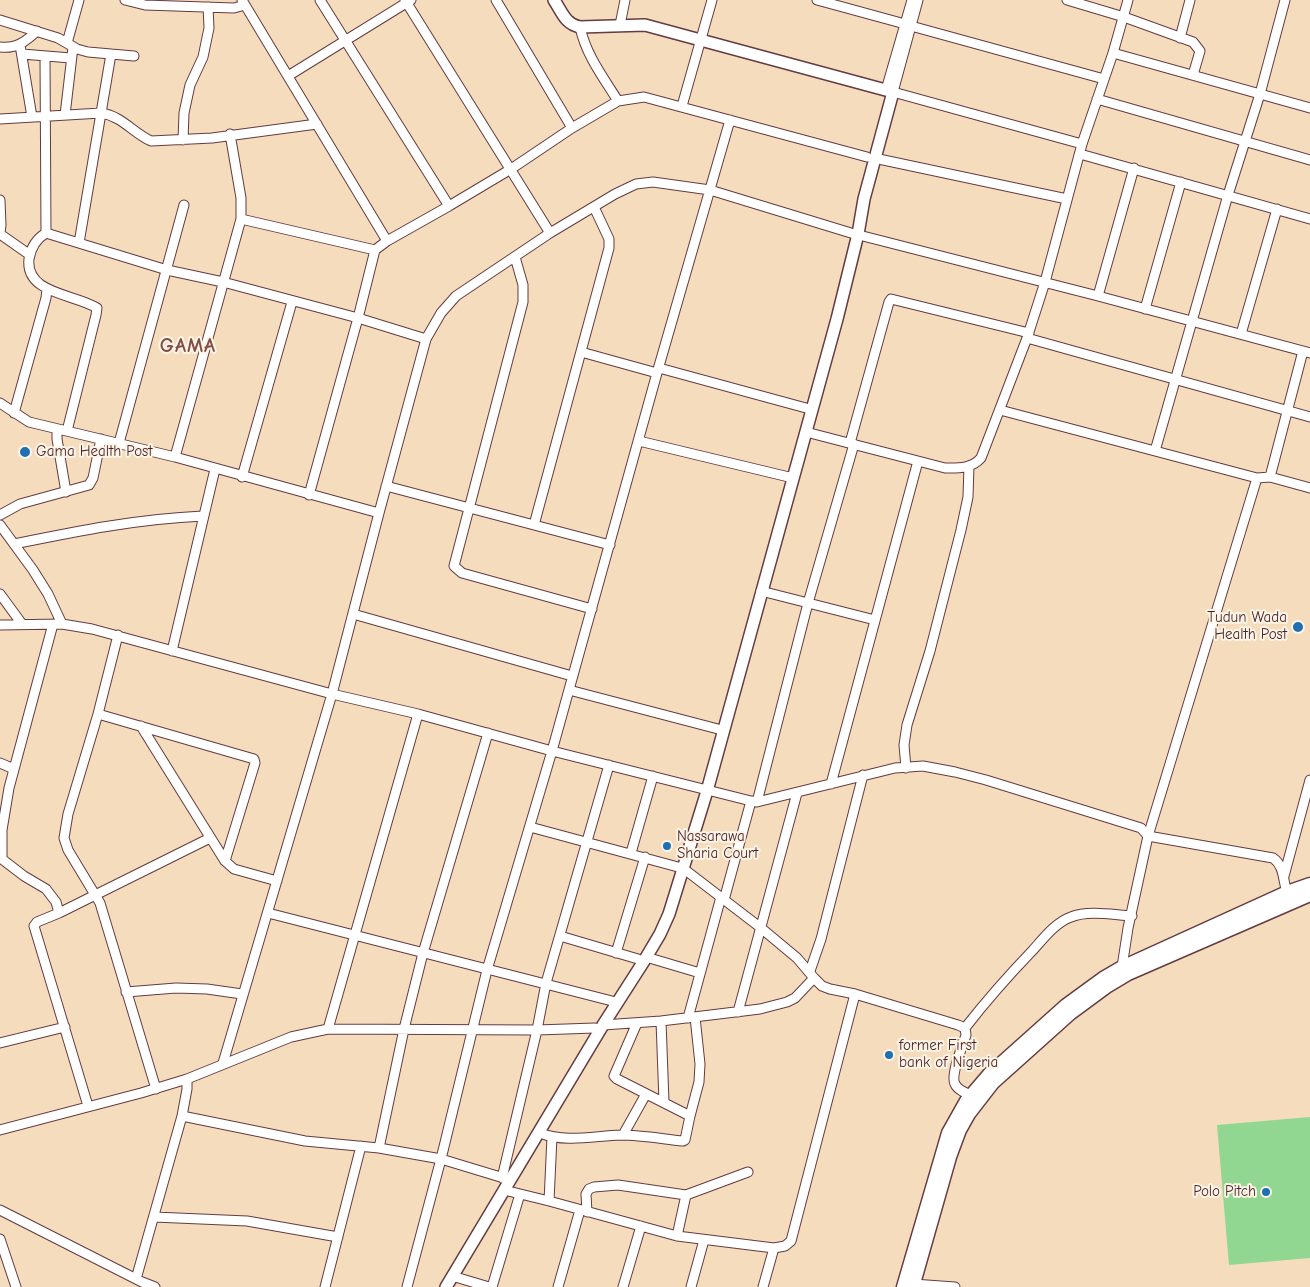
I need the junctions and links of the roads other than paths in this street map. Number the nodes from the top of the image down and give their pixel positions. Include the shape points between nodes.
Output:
1 (79, 0) edge
2 (124, 0) edge
3 (320, 0) edge
4 (496, 0) edge
5 (554, 0) edge
6 (625, 0) edge
7 (712, 0) edge
8 (817, 0) edge
9 (912, 0) edge
10 (918, 0) edge
11 (1067, 0) edge
12 (1128, 0) edge
13 (1190, 0) edge
14 (1285, 0) edge
15 (408, 1) edge
16 (146, 2) edge
17 (244, 2) edge
18 (208, 7) junction
19 (1124, 17) junction
20 (0, 20) edge
21 (620, 25) junction
22 (908, 25) junction
23 (580, 27) junction
24 (37, 31) junction
25 (1180, 38) junction
26 (346, 41) junction
27 (701, 41) junction
28 (70, 45) junction
29 (0, 47) edge
30 (21, 49) junction
31 (1113, 53) junction
32 (111, 54) junction
33 (45, 56) junction
34 (134, 56) dead end
35 (71, 58) junction
36 (1193, 75) junction
37 (288, 76) junction
38 (1104, 79) junction
39 (890, 91) junction
40 (1260, 94) junction
41 (1097, 99) junction
42 (618, 101) junction
43 (682, 106) junction
44 (1310, 108) edge
45 (102, 113) junction
46 (65, 115) junction
47 (47, 116) junction
48 (32, 117) junction
49 (0, 119) edge
50 (730, 120) junction
51 (317, 124) junction
52 (572, 128) junction
53 (230, 134) junction
54 (183, 140) junction
55 (1244, 142) junction
56 (1082, 144) junction
57 (1080, 154) junction
58 (870, 158) junction
59 (1310, 160) edge
60 (1134, 168) junction
61 (511, 169) junction
62 (1181, 182) junction
63 (710, 190) junction
64 (1228, 195) junction
65 (1067, 198) junction
66 (0, 200) edge
67 (184, 205) dead end
68 (450, 206) junction
69 (594, 207) junction
70 (1277, 209) junction
71 (241, 219) junction
72 (1310, 219) edge
73 (0, 233) edge
74 (46, 233) junction
75 (550, 233) junction
76 (855, 234) junction
77 (387, 241) junction
78 (79, 243) junction
79 (375, 250) junction
80 (30, 256) junction
81 (515, 256) junction
82 (167, 270) junction
83 (223, 282) junction
84 (1045, 282) junction
85 (47, 289) junction
86 (1098, 296) junction
87 (292, 302) junction
88 (1145, 309) junction
89 (358, 318) junction
90 (1192, 322) junction
91 (1241, 334) junction
92 (1028, 336) junction
93 (426, 339) junction
94 (580, 352) junction
95 (1307, 352) edge
96 (658, 371) junction
97 (1175, 380) junction
98 (0, 403) edge
99 (806, 408) junction
100 (1000, 410) junction
101 (1287, 410) junction
102 (14, 412) junction
103 (1310, 417) edge
104 (57, 429) junction
105 (67, 431) junction
106 (806, 432) junction
107 (101, 439) junction
108 (639, 441) junction
109 (119, 443) junction
110 (852, 443) junction
111 (1156, 451) junction
112 (175, 457) junction
113 (918, 461) junction
114 (969, 466) junction
115 (215, 469) junction
116 (242, 476) junction
117 (1270, 476) junction
118 (790, 478) junction
119 (1257, 478) junction
120 (386, 486) junction
121 (1310, 488) edge
122 (66, 492) junction
123 (309, 495) junction
124 (468, 508) junction
125 (379, 513) junction
126 (0, 516) edge
127 (203, 516) junction
128 (0, 525) edge
129 (534, 525) junction
130 (14, 544) junction
131 (610, 545) junction
132 (761, 591) junction
133 (0, 594) edge
134 (808, 603) junction
135 (592, 608) junction
136 (353, 614) junction
137 (875, 620) junction
138 (22, 624) junction
139 (58, 624) junction
140 (0, 625) edge
141 (118, 635) junction
142 (172, 651) junction
143 (572, 676) junction
144 (569, 690) junction
145 (332, 694) junction
146 (98, 714) junction
147 (418, 714) junction
148 (141, 726) junction
149 (718, 730) junction
150 (488, 733) junction
151 (552, 751) junction
152 (0, 763) edge
153 (609, 765) junction
154 (906, 768) junction
155 (14, 769) junction
156 (863, 775) junction
157 (654, 776) junction
158 (1310, 780) edge
159 (831, 784) junction
160 (704, 790) junction
161 (797, 793) junction
162 (754, 802) junction
163 (3, 804) edge
164 (530, 826) junction
165 (1, 830) edge
166 (1148, 836) junction
167 (210, 838) junction
168 (587, 842) junction
169 (631, 853) junction
170 (645, 857) junction
171 (225, 862) junction
172 (681, 868) junction
173 (1283, 878) junction
174 (277, 881) junction
175 (1310, 884) edge
176 (95, 895) junction
177 (1310, 895) edge
178 (1289, 897) junction
179 (722, 899) junction
180 (59, 913) junction
181 (268, 913) junction
182 (1132, 916) junction
183 (761, 928) junction
184 (354, 936) junction
185 (560, 936) junction
186 (616, 953) junction
187 (423, 954) junction
188 (642, 958) junction
189 (1122, 967) junction
190 (487, 970) junction
191 (700, 973) junction
192 (812, 975) junction
193 (546, 983) junction
194 (126, 992) junction
195 (242, 994) junction
196 (855, 994) junction
197 (612, 1001) junction
198 (738, 1012) junction
199 (692, 1018) junction
200 (661, 1021) junction
201 (637, 1023) junction
202 (64, 1027) junction
203 (599, 1027) junction
204 (965, 1028) junction
205 (328, 1029) junction
206 (404, 1029) junction
207 (472, 1030) junction
208 (537, 1030) junction
209 (0, 1043) edge
210 (223, 1063) junction
211 (187, 1079) junction
212 (156, 1089) junction
213 (646, 1094) junction
214 (975, 1097) junction
215 (664, 1102) junction
216 (88, 1106) junction
217 (182, 1116) junction
218 (690, 1116) junction
219 (0, 1130) edge
220 (540, 1133) junction
221 (623, 1135) junction
222 (552, 1138) junction
223 (361, 1146) junction
224 (379, 1148) junction
225 (441, 1159) junction
226 (748, 1172) dead end
227 (505, 1182) junction
228 (520, 1194) junction
229 (686, 1195) junction
230 (549, 1201) junction
231 (0, 1210) edge
232 (583, 1211) junction
233 (154, 1217) junction
234 (641, 1226) junction
235 (677, 1236) junction
236 (338, 1237) junction
237 (0, 1238) edge
238 (704, 1240) junction
239 (774, 1248) junction
240 (452, 1276) junction
241 (140, 1283) edge
242 (910, 1286) edge
243 (16, 1287) edge
244 (155, 1287) edge
245 (325, 1287) edge
246 (406, 1287) edge
247 (439, 1287) edge
248 (446, 1287) edge
249 (491, 1287) edge
250 (558, 1287) edge
251 (622, 1287) edge
252 (691, 1287) edge
253 (762, 1287) edge
254 (955, 1287) edge

1 - 28 street
2 - 16 street
3 - 26 street
4 - 52 street
5 - 23 street via 568,22
6 - 21 street
7 - 27 street
8 - 22 street
9 - 22 street
10 - 22 street
11 - 19 street
12 - 19 street
13 - 25 street
14 - 40 street
15 - 26 street
15 - 61 street
16 - 18 street
17 - 18 street via 234,8
17 - 37 street
18 - 54 street via 210,28 203,57 190,84
19 - 25 street
19 - 31 street
20 - 24 street
21 - 23 street
21 - 27 street via 644,25
22 - 38 street
22 - 39 street
23 - 42 street via 589,53
24 - 28 street
24 - 30 street
25 - 36 street via 1193,42 1200,51
26 - 37 street
26 - 68 street
27 - 39 street
27 - 43 street
28 - 32 street via 88,52
28 - 35 street
29 - 30 street via 16,46
30 - 33 street
30 - 48 street
31 - 36 street
31 - 38 street
32 - 34 street
32 - 45 street
33 - 35 street
33 - 47 street
35 - 46 street
36 - 40 street
37 - 51 street
38 - 41 street
39 - 56 street
39 - 58 street
40 - 44 street
40 - 55 street
41 - 55 street
41 - 56 street
42 - 43 street via 644,97
42 - 52 street
43 - 50 street
45 - 46 street
45 - 54 street via 118,118 151,141
45 - 78 street
46 - 47 street
47 - 48 street
47 - 74 street
48 - 49 street
50 - 58 street
50 - 63 street
51 - 53 street
51 - 77 street
52 - 61 street
53 - 54 street
53 - 71 street via 241,198
55 - 59 street
55 - 64 street
56 - 57 street
57 - 60 street
57 - 65 street
58 - 65 street
58 - 76 street
60 - 62 street
60 - 86 street
61 - 68 street
61 - 75 street
62 - 64 street
62 - 88 street
63 - 69 street via 645,182
63 - 76 street
63 - 96 street
64 - 70 street
64 - 90 street
65 - 84 street
66 - 73 street
67 - 82 street
68 - 77 street
69 - 75 street
69 - 94 street via 609,239 609,248
70 - 72 street
70 - 91 street
71 - 79 street
71 - 83 street
73 - 80 street
74 - 78 street
74 - 80 street via 34,244
75 - 81 street
76 - 84 street
76 - 99 street
76 - 106 street via 837,319
77 - 79 street
78 - 82 street
79 - 89 street
80 - 85 street via 28,267 32,277
81 - 93 street via 456,296 436,320
81 - 124 street via 523,285 523,302
82 - 83 street
82 - 109 street
83 - 87 street
83 - 112 street
84 - 86 street
84 - 92 street
85 - 102 street
85 - 105 street via 97,308
86 - 88 street
87 - 89 street
87 - 116 street
88 - 90 street
89 - 93 street
89 - 123 street
90 - 91 street
90 - 97 street
91 - 95 street
92 - 97 street
92 - 100 street
92 - 110 street via 891,299
93 - 120 street
94 - 96 street
94 - 129 street
95 - 101 street
96 - 99 street
96 - 108 street
97 - 101 street
97 - 111 street
98 - 102 street
99 - 118 street
100 - 111 street
100 - 114 street via 981,458
101 - 103 street
101 - 117 street
102 - 104 street via 25,421
104 - 105 street
104 - 122 street
105 - 107 street
106 - 110 street
106 - 118 street
107 - 109 street
107 - 122 street via 91,482
108 - 118 street
108 - 131 street
109 - 112 street
110 - 113 street
110 - 134 street
111 - 119 street
112 - 115 street
113 - 114 street via 944,468
113 - 137 street
114 - 154 street via 968,497 961,530 907,725 904,745
115 - 116 street
115 - 127 street
116 - 123 street
117 - 119 street
117 - 121 street
118 - 132 street
118 - 149 street
119 - 166 street
120 - 124 street
120 - 125 street
122 - 126 street via 20,504
123 - 125 street
124 - 129 street
124 - 135 street via 454,562 458,571
125 - 136 street
127 - 130 street via 106,525
127 - 142 street
128 - 130 street
129 - 131 street
130 - 139 street via 48,594
131 - 135 street
132 - 134 street
132 - 160 street
133 - 138 street
134 - 137 street
134 - 162 street
135 - 143 street
136 - 143 street
136 - 145 street
137 - 159 street
138 - 139 street
138 - 140 street
139 - 141 street
139 - 155 street
141 - 142 street
141 - 146 street
142 - 145 street
143 - 144 street
144 - 149 street
144 - 151 street
145 - 147 street
145 - 174 street
146 - 148 street
146 - 176 street via 64,830 68,850
147 - 150 street
147 - 184 street
148 - 167 street
148 - 171 street via 254,759
149 - 160 street
150 - 151 street
150 - 187 street
151 - 153 street
151 - 164 street
152 - 155 street
153 - 157 street
153 - 168 street
154 - 156 street
154 - 166 street via 923,766 986,780 1141,828
155 - 163 street
156 - 159 street
156 - 192 street
157 - 160 street
157 - 169 street
158 - 173 street
159 - 161 street
160 - 162 street
160 - 172 street
161 - 162 street
161 - 183 street
162 - 179 street
163 - 165 street
164 - 168 street
164 - 190 street
165 - 180 street via 2,860 46,888
166 - 173 street via 1273,858 1281,866
166 - 182 street
167 - 171 street
167 - 176 street
168 - 169 street
168 - 185 street
169 - 170 street
170 - 172 street
170 - 186 street
171 - 174 street via 234,868
172 - 179 street
172 - 188 street via 665,924
173 - 178 street
174 - 181 street
175 - 178 main road
176 - 180 street
176 - 194 street
177 - 178 main road
178 - 189 main road
178 - 214 main road via 1108,986 1070,1014
179 - 183 street
179 - 191 street
180 - 202 street via 34,926
181 - 184 street
181 - 195 street
182 - 189 street
182 - 204 street via 1086,913 1061,922 991,995
183 - 192 street via 798,958
183 - 198 street
184 - 187 street
184 - 205 street
185 - 186 street
185 - 193 street
186 - 188 street
187 - 190 street
187 - 206 street
188 - 191 street
188 - 197 street
188 - 203 street
189 - 214 main road via 1066,1005 1002,1061
190 - 193 street
190 - 207 street
191 - 199 street
192 - 196 street via 830,990
192 - 198 street via 787,1002
193 - 197 street
193 - 208 street
194 - 195 street via 199,988
194 - 212 street
195 - 210 street
196 - 204 street
196 - 239 street via 791,1241 786,1246
197 - 203 street
198 - 199 street
199 - 200 street
199 - 218 street via 700,1064
200 - 201 street
200 - 215 street
201 - 203 street
201 - 213 street via 614,1076
202 - 209 street
202 - 216 street
203 - 208 street
203 - 220 street
203 - 227 street
204 - 214 street via 966,1035 953,1076 954,1084
205 - 206 street
205 - 210 street via 291,1037
206 - 207 street
206 - 224 street
207 - 208 street
207 - 225 street
208 - 227 street
210 - 211 street
211 - 212 street
211 - 217 street
212 - 216 street
213 - 215 street
213 - 221 street
214 - 242 main road via 950,1157
215 - 218 street
216 - 219 street
217 - 223 street via 305,1141
217 - 233 street
218 - 221 street via 687,1138 683,1141
220 - 222 street
220 - 227 street
221 - 222 street
222 - 230 street
223 - 224 street
223 - 236 street
224 - 225 street
225 - 227 street
225 - 246 street
226 - 229 street
227 - 228 street
227 - 240 street
227 - 247 street
228 - 230 street
228 - 249 street
229 - 232 street via 618,1185 594,1187 586,1194
229 - 235 street
230 - 232 street
231 - 241 street
232 - 234 street
232 - 250 street
233 - 236 street via 247,1221
233 - 241 street
234 - 235 street
234 - 251 street
235 - 238 street
236 - 245 street
237 - 243 street
238 - 239 street
238 - 252 street
239 - 253 street
240 - 248 street
240 - 249 street
241 - 244 street
242 - 254 street

